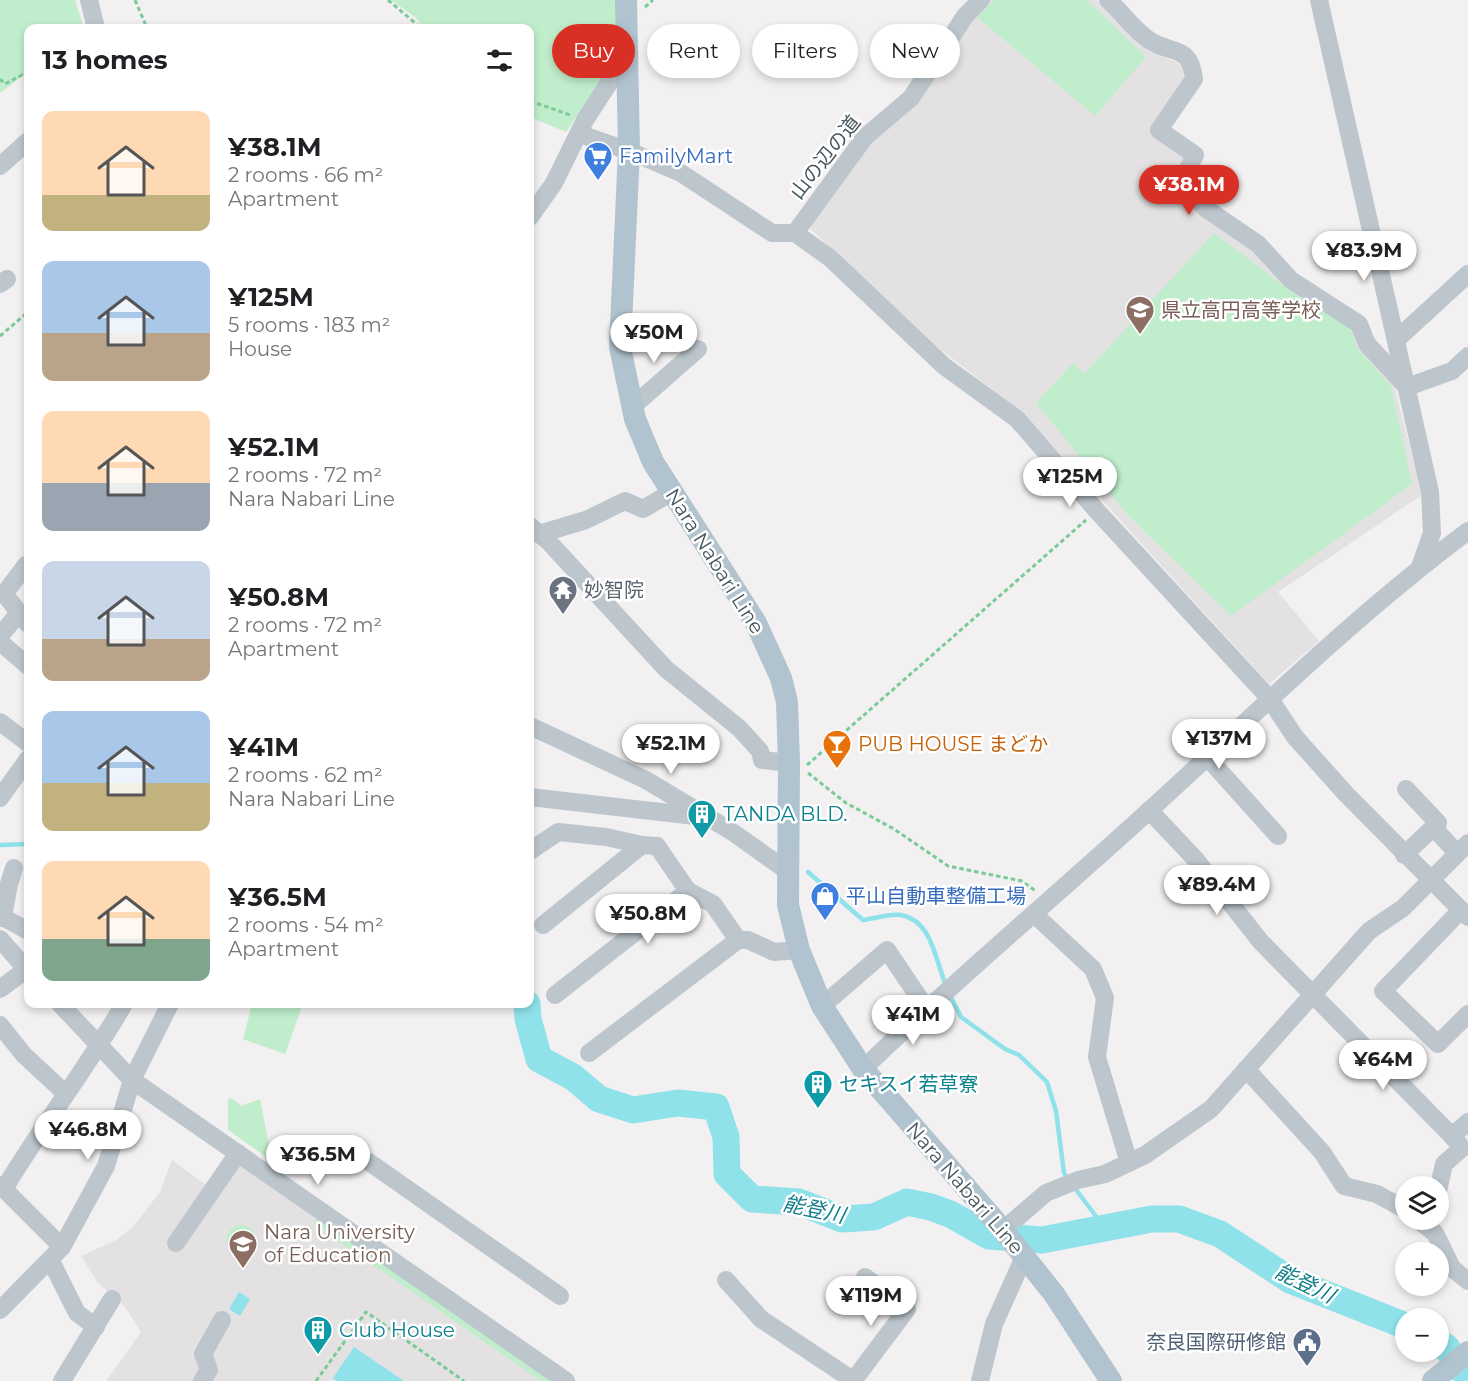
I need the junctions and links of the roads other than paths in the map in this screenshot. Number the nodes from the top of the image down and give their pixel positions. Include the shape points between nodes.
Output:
1 (88, 0) edge
2 (626, 0) edge
3 (981, 0) edge
4 (1108, 0) edge
5 (1320, 0) edge
6 (95, 24) edge
7 (626, 24) edge
8 (613, 78) edge
9 (627, 78) edge
10 (583, 127) junction
11 (24, 145) edge
12 (629, 151) junction
13 (0, 166) edge
14 (534, 211) edge
15 (795, 233) junction
16 (1468, 274) edge
17 (1396, 340) junction
18 (698, 349) dead end
19 (1468, 356) edge
20 (1407, 387) junction
21 (632, 407) junction
22 (672, 492) junction
23 (534, 530) edge
24 (1468, 531) edge
25 (1420, 567) junction
26 (24, 568) edge
27 (23, 619) edge
28 (0, 636) edge
29 (0, 642) edge
30 (24, 658) edge
31 (1270, 699) junction
32 (0, 722) edge
33 (534, 728) edge
34 (24, 740) edge
35 (1207, 757) junction
36 (24, 765) edge
37 (796, 766) junction
38 (1406, 789) dead end
39 (534, 797) edge
40 (0, 798) edge
41 (1149, 810) junction
42 (706, 818) junction
43 (1433, 827) junction
44 (1278, 836) dead end
45 (642, 845) junction
46 (534, 848) edge
47 (1463, 848) edge
48 (1404, 855) junction
49 (15, 868) dead end
50 (786, 870) junction
51 (1430, 879) junction
52 (688, 891) junction
53 (1465, 913) edge
54 (1034, 914) junction
55 (2, 918) edge
56 (543, 925) dead end
57 (24, 929) edge
58 (0, 939) edge
59 (738, 940) junction
60 (798, 950) junction
61 (24, 966) edge
62 (24, 973) edge
63 (0, 989) edge
64 (1313, 994) junction
65 (555, 995) dead end
66 (939, 997) junction
67 (822, 1006) junction
68 (64, 1008) edge
69 (122, 1008) edge
70 (168, 1008) edge
71 (1468, 1014) edge
72 (0, 1025) edge
73 (100, 1046) junction
74 (589, 1053) dead end
75 (863, 1069) junction
76 (1246, 1069) junction
77 (132, 1080) junction
78 (66, 1094) junction
79 (1468, 1122) edge
80 (1452, 1136) junction
81 (238, 1153) junction
82 (369, 1162) dead end
83 (1129, 1163) junction
84 (1441, 1176) edge
85 (3, 1193) edge
86 (1395, 1204) edge
87 (1003, 1230) junction
88 (1431, 1230) edge
89 (176, 1244) dead end
90 (56, 1254) junction
91 (1022, 1254) junction
92 (865, 1277) dead end
93 (726, 1280) dead end
94 (1468, 1281) edge
95 (560, 1296) dead end
96 (112, 1299) dead end
97 (0, 1310) edge
98 (222, 1320) dead end
99 (96, 1327) junction
100 (1468, 1352) edge
101 (1439, 1377) edge
102 (62, 1381) edge
103 (202, 1381) edge
104 (566, 1381) edge
105 (854, 1381) edge
106 (980, 1381) edge
107 (1111, 1381) edge

1 - 6 street
2 - 7 main road, Nara Nabari Line
3 - 15 street, 山の辺の道 via 965,16 911,98 865,137
4 - 20 street via 1150,40 1178,50 1192,64 1194,79 1159,130 1195,155 1183,180 1205,208 1258,244 1291,280 1359,324 1367,344
5 - 17 street
8 - 10 street
9 - 12 main road, Nara Nabari Line
10 - 12 street
10 - 14 street via 554,183
11 - 13 street
12 - 15 street via 681,173 772,233
12 - 21 main road, Nara Nabari Line via 620,347
15 - 31 street via 830,258 944,366 1017,419
16 - 17 street
17 - 20 street
18 - 21 street
19 - 20 street via 1452,370
20 - 25 street via 1430,492 1431,533
21 - 22 main road, Nara Nabari Line via 653,462
22 - 23 street via 643,509 625,501 586,520
22 - 37 main road, Nara Nabari Line via 756,623 781,678
23 - 37 street via 666,669 739,728 760,751 762,760
24 - 25 street
25 - 31 street
26 - 27 street via 4,594 17,606
27 - 28 street
29 - 30 street
31 - 35 street
31 - 48 street via 1295,737
32 - 34 street
33 - 42 street via 646,780
35 - 41 street
35 - 44 street
36 - 40 street
37 - 50 main road, Nara Nabari Line
38 - 43 street via 1438,822
39 - 42 street
41 - 54 street
41 - 64 street via 1197,861 1261,942
42 - 50 street
43 - 47 street
43 - 48 street
45 - 46 street via 558,832
45 - 52 street via 657,846
45 - 56 street
47 - 51 street
48 - 51 street
49 - 55 street
50 - 60 main road, Nara Nabari Line via 788,905
51 - 53 street
51 - 64 street via 1402,908 1369,931
52 - 59 street via 713,904
52 - 65 street
53 - 71 street via 1383,991 1438,1044
54 - 66 street
54 - 83 street via 1093,969 1105,998 1097,1057
55 - 57 street
58 - 61 street
59 - 60 street via 748,940 774,952
59 - 74 street
60 - 67 main road, Nara Nabari Line
62 - 63 street
64 - 76 street
64 - 80 street
66 - 67 street via 887,950
66 - 75 street
67 - 75 main road, Nara Nabari Line
68 - 73 street
69 - 73 street
70 - 77 street
72 - 78 street via 24,1055
73 - 77 street
73 - 78 street
75 - 87 main road, Nara Nabari Line
76 - 83 street via 1211,1108
76 - 86 street via 1322,1152 1344,1186 1377,1194
77 - 81 street
77 - 90 street via 106,1166
78 - 85 street via 34,1138
79 - 80 street
80 - 84 street via 1462,1148 1444,1164
81 - 89 street
81 - 104 street
82 - 95 street
83 - 87 street via 1046,1193
85 - 90 street
87 - 91 main road, Nara Nabari Line
88 - 94 street via 1452,1268
90 - 97 street
90 - 99 street via 77,1314
91 - 106 street via 994,1324
91 - 107 main road, Nara Nabari Line via 1054,1294
92 - 105 street via 907,1309
93 - 105 street via 761,1319
96 - 99 street
98 - 103 street via 203,1354 209,1370
99 - 102 street
100 - 101 main road

